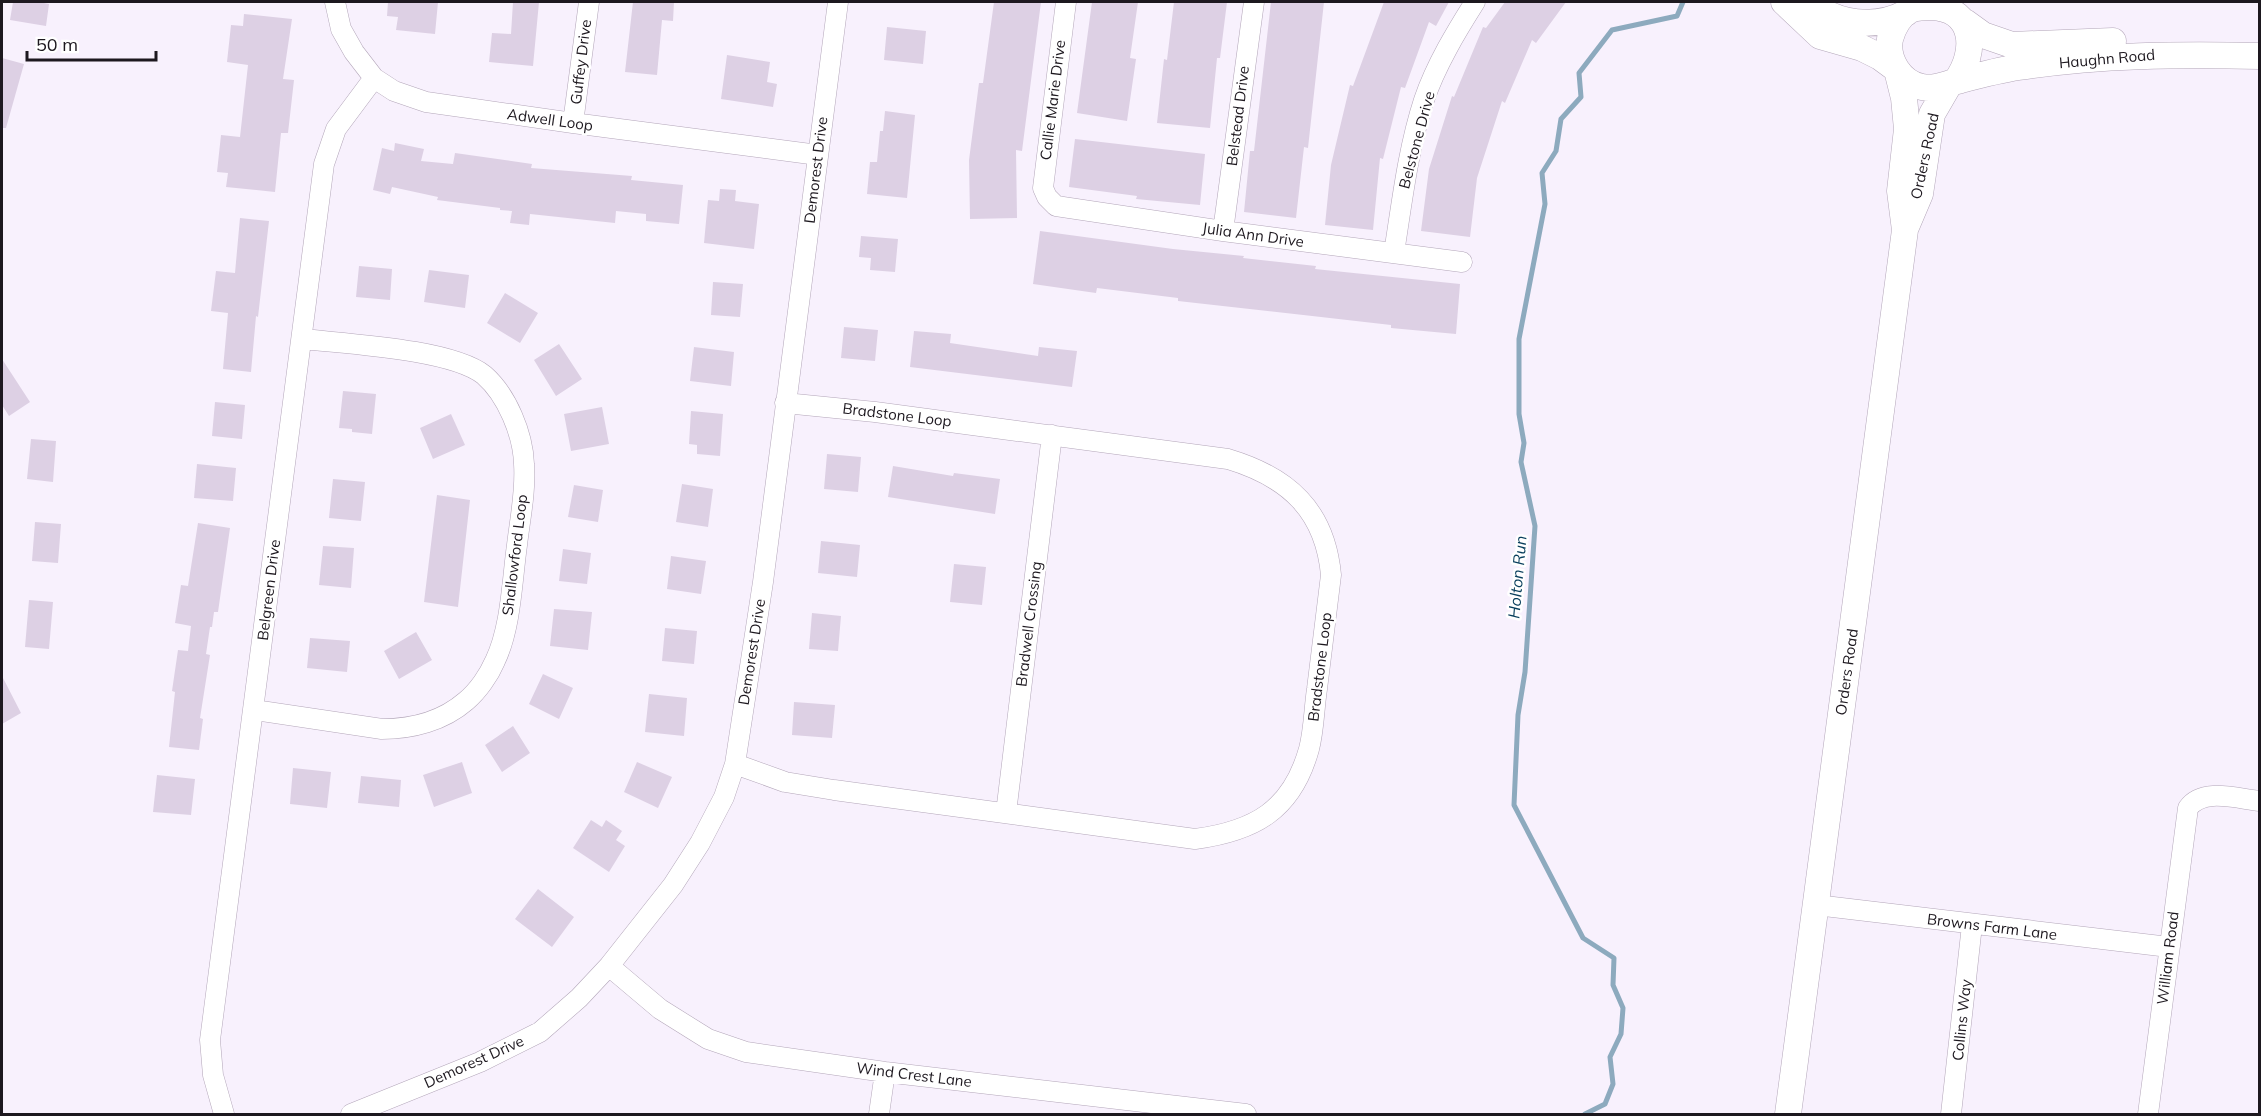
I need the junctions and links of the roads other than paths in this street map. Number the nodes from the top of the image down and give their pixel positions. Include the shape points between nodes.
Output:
1 (335, 2) edge
2 (589, 2) edge
3 (838, 2) edge
4 (1066, 2) edge
5 (1254, 2) edge
6 (1475, 2) edge
7 (1784, 2) edge
8 (1810, 2) edge
9 (1911, 8) edge
10 (1961, 14) edge
11 (2259, 54) edge
12 (1896, 69) junction
13 (374, 78) junction
14 (1953, 82) junction
15 (573, 123) junction
16 (818, 155) junction
17 (1047, 197) joint
18 (1905, 230) junction
19 (1223, 231) junction
20 (1394, 253) junction
21 (1462, 262) dead end
22 (303, 339) junction
23 (785, 402) junction
24 (1052, 435) junction
25 (254, 710) junction
26 (735, 764) junction
27 (2259, 801) edge
28 (1006, 813) junction
29 (1816, 905) junction
30 (1972, 925) junction
31 (2169, 947) junction
32 (609, 966) junction
33 (885, 1072) junction
34 (224, 1114) edge
35 (351, 1114) edge
36 (879, 1114) edge
37 (1246, 1114) edge
38 (1788, 1114) edge
39 (1954, 1114) edge
40 (2148, 1114) edge

1 - 13 street, Adwell Loop via 341,29
2 - 15 street, Guffey Drive
3 - 16 street, Demorest Drive
4 - 17 street, Callie Marie Drive via 1043,188
5 - 19 street, Belstead Drive
6 - 20 street, Belstone Drive via 1425,98 1407,167
7 - 12 street via 1820,36 1862,48
8 - 9 street via 1834,17 1854,22 1892,21
9 - 10 street via 1939,7
9 - 12 street via 1893,29 1889,43
10 - 11 street, Haughn Road via 1983,35 2012,45 2172,40
10 - 14 street via 1970,47 1968,62
11 - 14 street, Haughn Road via 2141,55 2021,66
12 - 14 street via 1908,82 1921,87 1935,88
12 - 18 street, Orders Road via 1907,129 1900,191
13 - 15 street, Adwell Loop via 394,91 426,102
13 - 22 street, Belgreen Drive via 336,129 324,164
14 - 18 street, Orders Road via 1932,114 1920,194
15 - 16 street, Adwell Loop
16 - 23 street, Demorest Drive
17 - 19 street, Julia Ann Drive via 1056,206
18 - 29 street, Orders Road
19 - 20 street, Julia Ann Drive
20 - 21 street, Julia Ann Drive
22 - 25 street, Belgreen Drive
22 - 25 street, Shallowford Loop via 462,362 484,375 502,397 519,434 524,463 507,622 496,660 483,681 466,701 422,725 382,729
23 - 24 street, Bradstone Loop
23 - 26 street, Demorest Drive
24 - 28 street, Bradwell Crossing
24 - 28 street, Bradstone Loop via 1228,459 1254,467 1295,493 1312,512 1330,556 1331,575 1309,748 1287,796 1262,819 1223,835 1195,839
25 - 34 street, Belgreen Drive via 210,1040 213,1075
26 - 28 street, Bradstone Loop via 785,782
26 - 32 street, Demorest Drive via 724,797 700,843 673,885
27 - 31 street, William Road via 2213,796 2198,798 2188,808
29 - 30 street, Browns Farm Lane
29 - 38 street, Orders Road
30 - 31 street, Browns Farm Lane
30 - 39 street, Collins Way
31 - 40 street, William Road
32 - 33 street, Wind Crest Lane via 660,1009 708,1039 747,1052
32 - 35 street, Demorest Drive via 579,999 540,1032 480,1062
33 - 36 street
33 - 37 street, Wind Crest Lane

